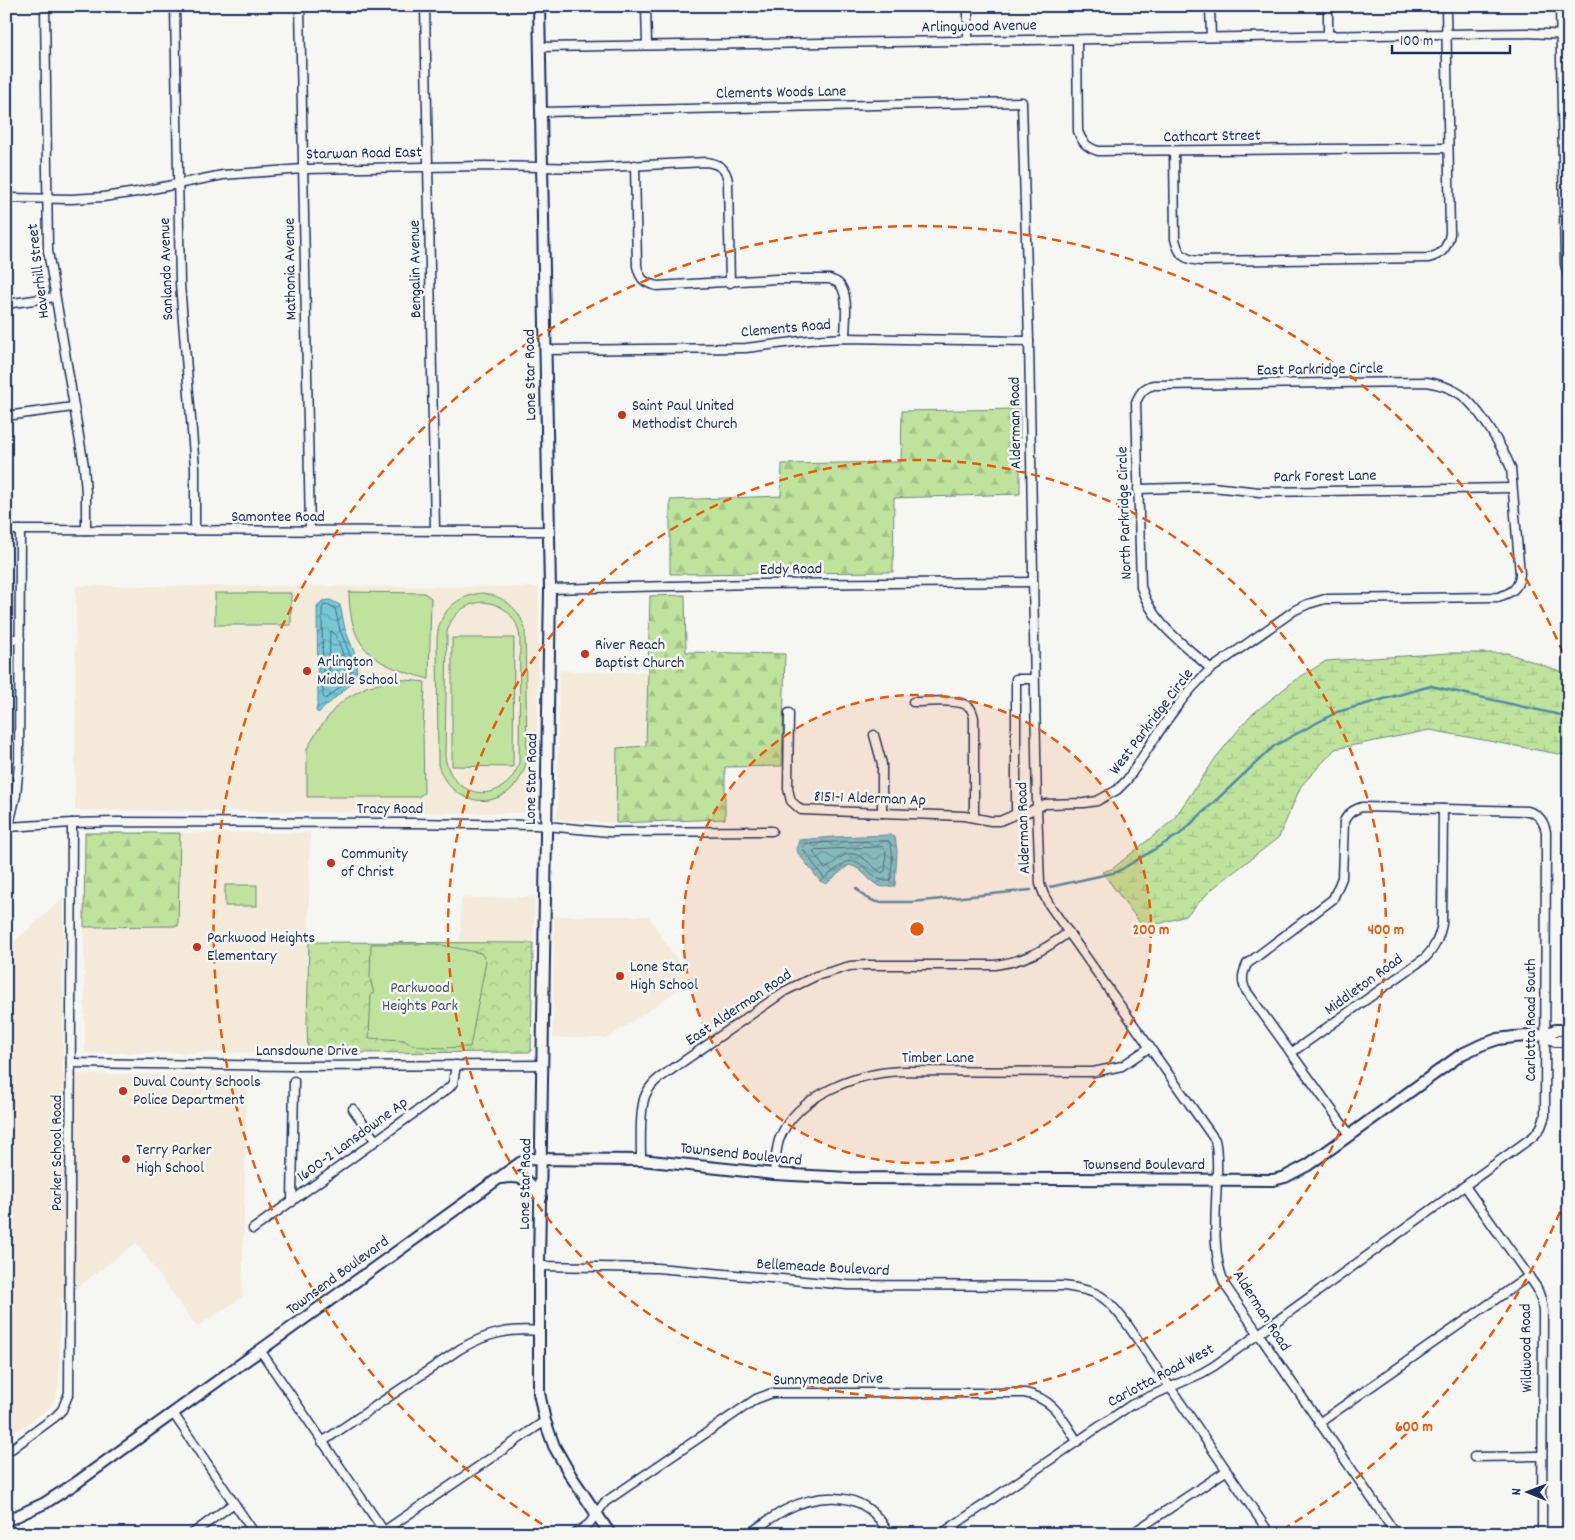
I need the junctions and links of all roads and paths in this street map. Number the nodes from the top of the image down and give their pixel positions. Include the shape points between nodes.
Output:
1 (45, 6) edge
2 (175, 6) edge
3 (300, 6) edge
4 (424, 6) edge
5 (539, 6) edge
6 (646, 6) edge
7 (968, 6) edge
8 (1210, 6) edge
9 (1328, 6) edge
10 (1446, 6) edge
11 (1560, 6) edge
12 (1446, 34) junction
13 (1565, 35) edge
14 (1328, 36) junction
15 (1211, 37) junction
16 (1077, 40) junction
17 (968, 41) junction
18 (647, 45) junction
19 (540, 47) junction
20 (1022, 102) joint
21 (541, 112) junction
22 (1448, 148) junction
23 (1174, 151) junction
24 (635, 166) junction
25 (428, 167) junction
26 (542, 168) junction
27 (303, 169) junction
28 (178, 184) junction
29 (6, 198) edge
30 (47, 198) junction
31 (1569, 278) edge
32 (730, 283) junction
33 (55, 297) junction
34 (6, 304) edge
35 (845, 338) junction
36 (1028, 341) junction
37 (546, 350) junction
38 (1143, 390) joint
39 (73, 407) junction
40 (6, 416) edge
41 (1512, 488) junction
42 (1138, 489) junction
43 (6, 530) edge
44 (20, 530) junction
45 (86, 530) junction
46 (195, 530) junction
47 (435, 530) junction
48 (310, 531) junction
49 (549, 531) junction
50 (1032, 582) junction
51 (550, 588) junction
52 (1511, 593) joint
53 (6, 639) edge
54 (20, 639) junction
55 (1211, 669) junction
56 (1034, 678) junction
57 (914, 702) dead end
58 (789, 713) dead end
59 (874, 735) dead end
60 (1037, 808) junction
61 (1443, 809) junction
62 (882, 813) junction
63 (1019, 814) junction
64 (974, 818) junction
65 (72, 823) junction
66 (546, 826) junction
67 (8, 827) junction
68 (772, 831) dead end
69 (6, 837) edge
70 (1069, 932) junction
71 (1569, 1030) edge
72 (1545, 1036) junction
73 (1569, 1041) edge
74 (1150, 1047) junction
75 (1291, 1053) junction
76 (71, 1063) junction
77 (456, 1065) junction
78 (542, 1065) junction
79 (294, 1081) dead end
80 (353, 1109) dead end
81 (1350, 1134) junction
82 (375, 1140) junction
83 (542, 1158) junction
84 (641, 1160) junction
85 (774, 1174) junction
86 (498, 1179) junction
87 (1217, 1180) junction
88 (1465, 1186) junction
89 (541, 1198) junction
90 (292, 1202) junction
91 (253, 1229) dead end
92 (539, 1266) junction
93 (1529, 1276) junction
94 (539, 1331) junction
95 (1259, 1334) junction
96 (260, 1350) junction
97 (1169, 1387) junction
98 (173, 1413) junction
99 (545, 1421) junction
100 (1319, 1423) junction
101 (1077, 1441) junction
102 (322, 1442) junction
103 (6, 1453) edge
104 (1474, 1456) dead end
105 (1542, 1456) junction
106 (1226, 1471) junction
107 (234, 1503) junction
108 (596, 1514) junction
109 (6, 1521) edge
110 (385, 1533) edge
111 (1136, 1533) edge
112 (192, 1534) edge
113 (255, 1534) edge
114 (576, 1534) edge
115 (610, 1534) edge
116 (749, 1534) edge
117 (889, 1534) edge
118 (941, 1534) edge
119 (1270, 1534) edge
120 (1396, 1534) edge
121 (1542, 1534) edge

1 - 30 street, Haverhill Street
2 - 28 street, Sanlando Avenue
3 - 27 street, Mathonia Avenue
4 - 25 street, Bengalin Avenue
5 - 19 street, Lone Star Road
6 - 18 street
7 - 17 street
8 - 15 street
9 - 14 street
10 - 12 street
11 - 13 street
12 - 13 street, Arlingwood Avenue
12 - 14 street, Arlingwood Avenue
12 - 22 street
13 - 31 street via 1564,264
14 - 15 street, Arlingwood Avenue
15 - 16 street, Arlingwood Avenue
16 - 17 street, Arlingwood Avenue
16 - 23 street, Cathcart Street via 1078,131 1082,141 1098,152
17 - 18 street, Arlingwood Avenue
18 - 19 street, Arlingwood Avenue
19 - 21 street, Lone Star Road
20 - 21 street, Clements Woods Lane
20 - 36 street, Alderman Road
21 - 26 street, Lone Star Road
22 - 23 street, Cathcart Street
22 - 23 street via 1450,234 1448,244 1437,256 1200,261 1183,257 1177,249
24 - 26 street, Starwan Road East
24 - 32 street via 636,266 643,281 657,286
24 - 32 street, Starwan Road East via 706,162 723,168 728,181
25 - 26 street, Starwan Road East
25 - 27 street, Starwan Road East
25 - 47 street, Bengalin Avenue
26 - 37 street, Lone Star Road
27 - 28 street, Starwan Road East via 223,175
27 - 48 street, Mathonia Avenue
28 - 30 street, Starwan Road East via 103,197
28 - 46 street, Sanlando Avenue via 183,333 195,468
29 - 30 street, Starwan Road East
30 - 33 street, Haverhill Street via 48,250
32 - 35 street via 822,278 838,283 846,299
33 - 34 street
33 - 39 street, Haverhill Street
35 - 36 street, Clements Road
35 - 37 street, Clements Road via 746,348
36 - 50 street, Alderman Road
37 - 49 street, Lone Star Road
38 - 41 street, East Parkridge Circle via 1148,386 1426,382 1450,388 1461,394 1504,452 1511,468
38 - 42 street, North Parkridge Circle via 1136,402
39 - 40 street
39 - 45 street, Haverhill Street via 84,466
41 - 42 street, Park Forest Lane via 1260,492 1212,487
41 - 52 street, East Parkridge Circle via 1520,574 1517,588
42 - 55 street, North Parkridge Circle via 1140,575 1145,601 1159,623
43 - 44 street, Samontee Road
44 - 45 street, Samontee Road
44 - 54 street
45 - 46 street, Samontee Road
46 - 48 street, Samontee Road
47 - 48 street, Samontee Road
47 - 49 street, Samontee Road
49 - 51 street, Lone Star Road
50 - 51 street, Eddy Road
50 - 56 street, Alderman Road
51 - 66 street, Lone Star Road
52 - 55 street, West Parkridge Circle via 1489,598 1324,599 1295,610
53 - 54 street
54 - 67 street via 19,772
55 - 60 street, West Parkridge Circle via 1188,692 1117,790 1097,801 1045,804
56 - 60 street, Alderman Road
56 - 63 street via 1016,680
57 - 64 street via 960,702 972,710
58 - 62 street, 8151-1 Alderman Ap via 788,789 794,805 808,811
59 - 62 street via 882,764
60 - 63 street, 8151-1 Alderman Ap
60 - 70 street, Alderman Road via 1040,884
61 - 72 street, Carlotta Road South via 1528,811 1535,813 1544,824
61 - 75 street, Middleton Road via 1442,924 1433,950
61 - 75 street via 1362,807 1348,814 1342,833 1342,878 1333,899 1248,964 1242,980 1245,989
62 - 64 street, 8151-1 Alderman Ap
63 - 64 street, 8151-1 Alderman Ap via 1000,821
65 - 66 street, Tracy Road
65 - 67 street, Tracy Road
65 - 76 street, Parker School Road
66 - 68 street, Tracy Road via 609,832
66 - 78 street, Lone Star Road
67 - 69 street
70 - 74 street, Alderman Road
70 - 84 street, East Alderman Road via 1026,959 1011,963 867,965 833,970 799,983 651,1086 642,1104
71 - 72 street, Townsend Boulevard via 1555,1030
72 - 73 street, Townsend Boulevard via 1555,1041
72 - 81 street, Townsend Boulevard via 1498,1039 1468,1051
72 - 88 street, Carlotta Road South via 1545,1116 1541,1127 1534,1136
74 - 85 street, Timber Lane via 1122,1066 1093,1072 900,1071 844,1082 808,1104 786,1126 779,1141
74 - 87 street, Alderman Road via 1215,1140
75 - 81 street
76 - 77 street, Lansdowne Drive
76 - 103 street, Parker School Road via 69,1393 62,1410 55,1417
77 - 78 street, Lansdowne Drive
77 - 82 street, 1600-2 Lansdowne Ap via 449,1088
78 - 83 street, Lone Star Road
79 - 90 street
80 - 82 street
81 - 87 street, Townsend Boulevard via 1286,1177 1259,1181
82 - 90 street, 1600-2 Lansdowne Ap
83 - 84 street, Townsend Boulevard
83 - 86 street, Townsend Boulevard via 530,1158
83 - 89 street, Lone Star Road
84 - 85 street, Townsend Boulevard
85 - 87 street, Townsend Boulevard via 849,1178
86 - 89 street via 513,1176 525,1179
86 - 96 street, Townsend Boulevard
87 - 95 street, Alderman Road via 1216,1250 1220,1272
88 - 93 street, Wildwood Road
88 - 95 street, Carlotta Road West
89 - 92 street, Lone Star Road
90 - 91 street, 1600-2 Lansdowne Ap
92 - 94 street, Lone Star Road
92 - 97 street, Bellemeade Boulevard via 657,1268 848,1285 1081,1288 1094,1292 1113,1306
93 - 100 street
93 - 105 street, Wildwood Road via 1537,1288 1543,1311
94 - 99 street, Lone Star Road via 539,1393
94 - 102 street via 503,1331 473,1341
95 - 97 street, Carlotta Road West via 1202,1373
95 - 100 street, Alderman Road
96 - 98 street, Townsend Boulevard
96 - 102 street
97 - 101 street, Carlotta Road West via 1131,1405
97 - 106 street
98 - 107 street
98 - 109 street, Townsend Boulevard via 45,1503
99 - 108 street, Lone Star Road via 554,1446
99 - 110 street
100 - 120 street, Alderman Road
101 - 108 street, Sunnymeade Drive via 1047,1402 1025,1393 772,1393 756,1398 605,1502
101 - 118 street, Carlotta Road West
102 - 110 street
104 - 105 street
105 - 121 street, Wildwood Road
106 - 111 street
106 - 119 street
107 - 112 street
107 - 113 street
108 - 114 street, Sunnymeade Drive
108 - 115 street, Lone Star Road
116 - 117 street via 782,1511 828,1498 857,1502 878,1517

